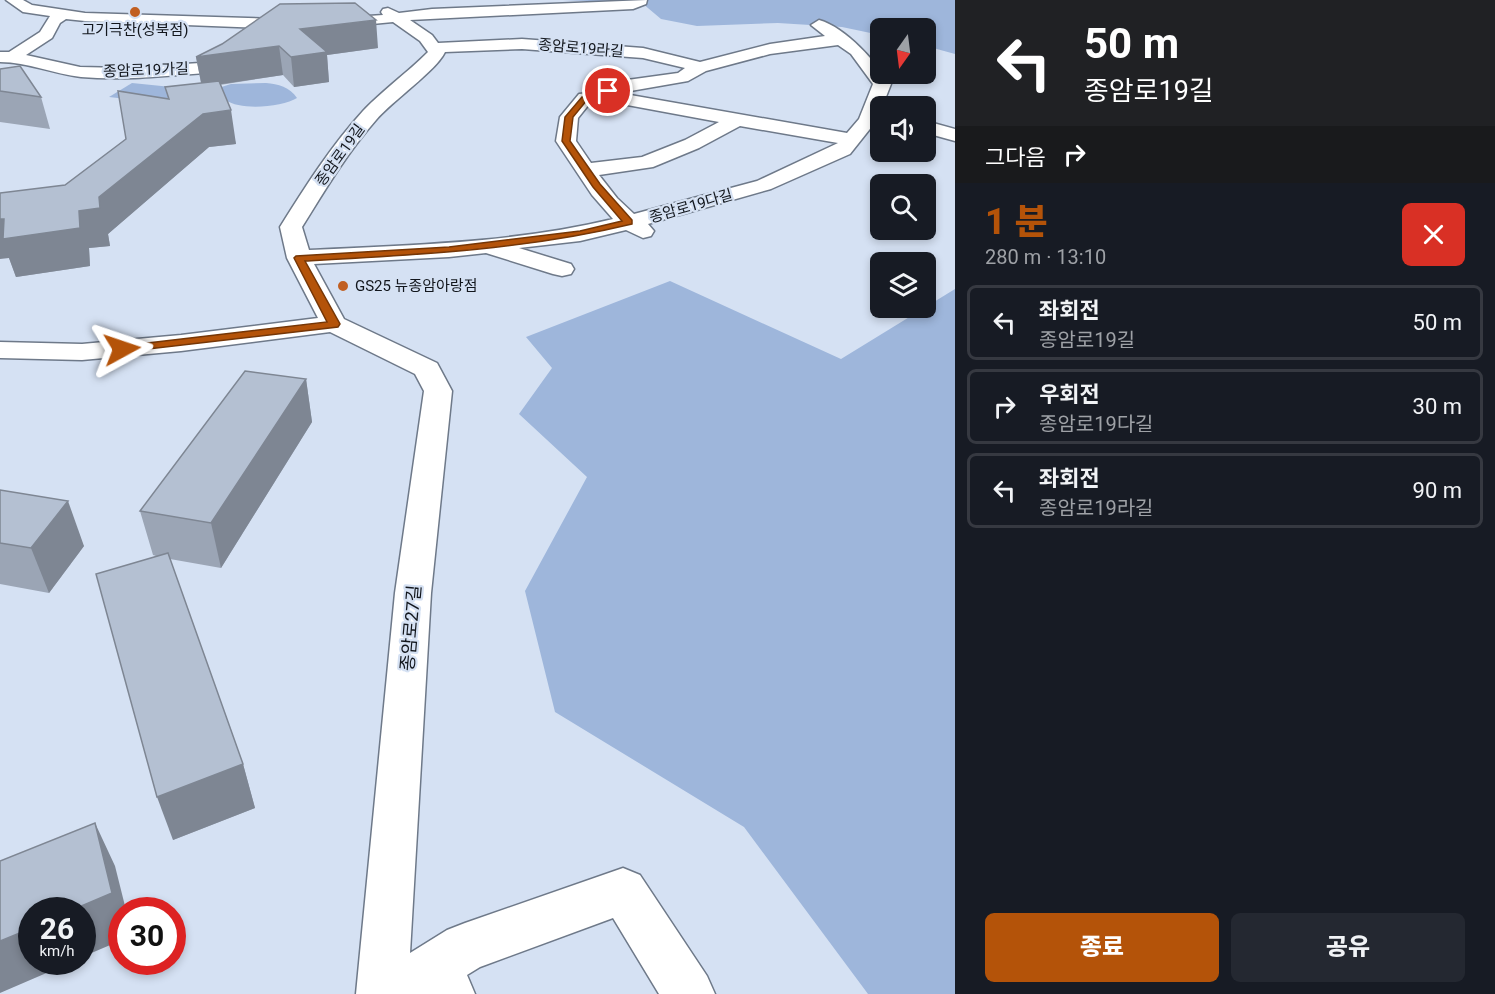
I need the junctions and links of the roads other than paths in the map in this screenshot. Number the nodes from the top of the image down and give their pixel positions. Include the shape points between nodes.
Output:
1 (13, 0) edge
2 (641, 1) edge
3 (374, 4) dead end
4 (62, 15) junction
5 (400, 18) junction
6 (188, 21) junction
7 (278, 24) junction
8 (819, 25) dead end
9 (159, 36) dead end
10 (841, 40) junction
11 (434, 48) junction
12 (6, 57) edge
13 (700, 67) junction
14 (879, 96) edge
15 (611, 98) junction
16 (736, 120) junction
17 (870, 124) edge
18 (936, 130) edge
19 (955, 135) edge
20 (852, 140) junction
21 (586, 170) junction
22 (628, 222) junction
23 (657, 238) dead end
24 (483, 246) junction
25 (299, 258) junction
26 (562, 269) dead end
27 (334, 324) junction
28 (0, 350) edge
29 (442, 980) edge
30 (382, 994) edge
31 (390, 994) edge
32 (689, 994) edge

1 - 4 street via 28,9
2 - 5 street via 633,5 488,9
3 - 5 street
4 - 6 street
4 - 12 street via 52,21 47,35
5 - 7 street
5 - 11 street
6 - 7 street
6 - 9 street
7 - 12 street, 종암로19가길 via 219,68 80,72
8 - 10 street, 종암로19다길
10 - 13 street via 798,42
10 - 14 street, 종암로19다길 via 857,51 882,84
11 - 13 street, 종암로19라길 via 522,44 643,53
11 - 25 street, 종암로19길 via 437,52 370,115 325,174 291,227
13 - 15 street, 종암로19라길 via 682,77 620,86 608,91
15 - 16 street
15 - 21 street via 585,98 569,117 566,141
16 - 20 street
16 - 21 street via 646,163
17 - 20 street, 종암로19다길
18 - 19 street
20 - 22 street, 종암로19다길 via 843,150 764,185
21 - 22 street
22 - 23 street
22 - 24 street, 종암로19다길 via 580,234
24 - 25 street, 종암로19다길
24 - 26 street, 종암로19다길
25 - 27 street, 종암로19길
27 - 28 street via 182,344 82,352
27 - 30 street, 종암로27길 via 427,369 438,391 413,593
29 - 31 street
29 - 32 street via 465,948 623,891

